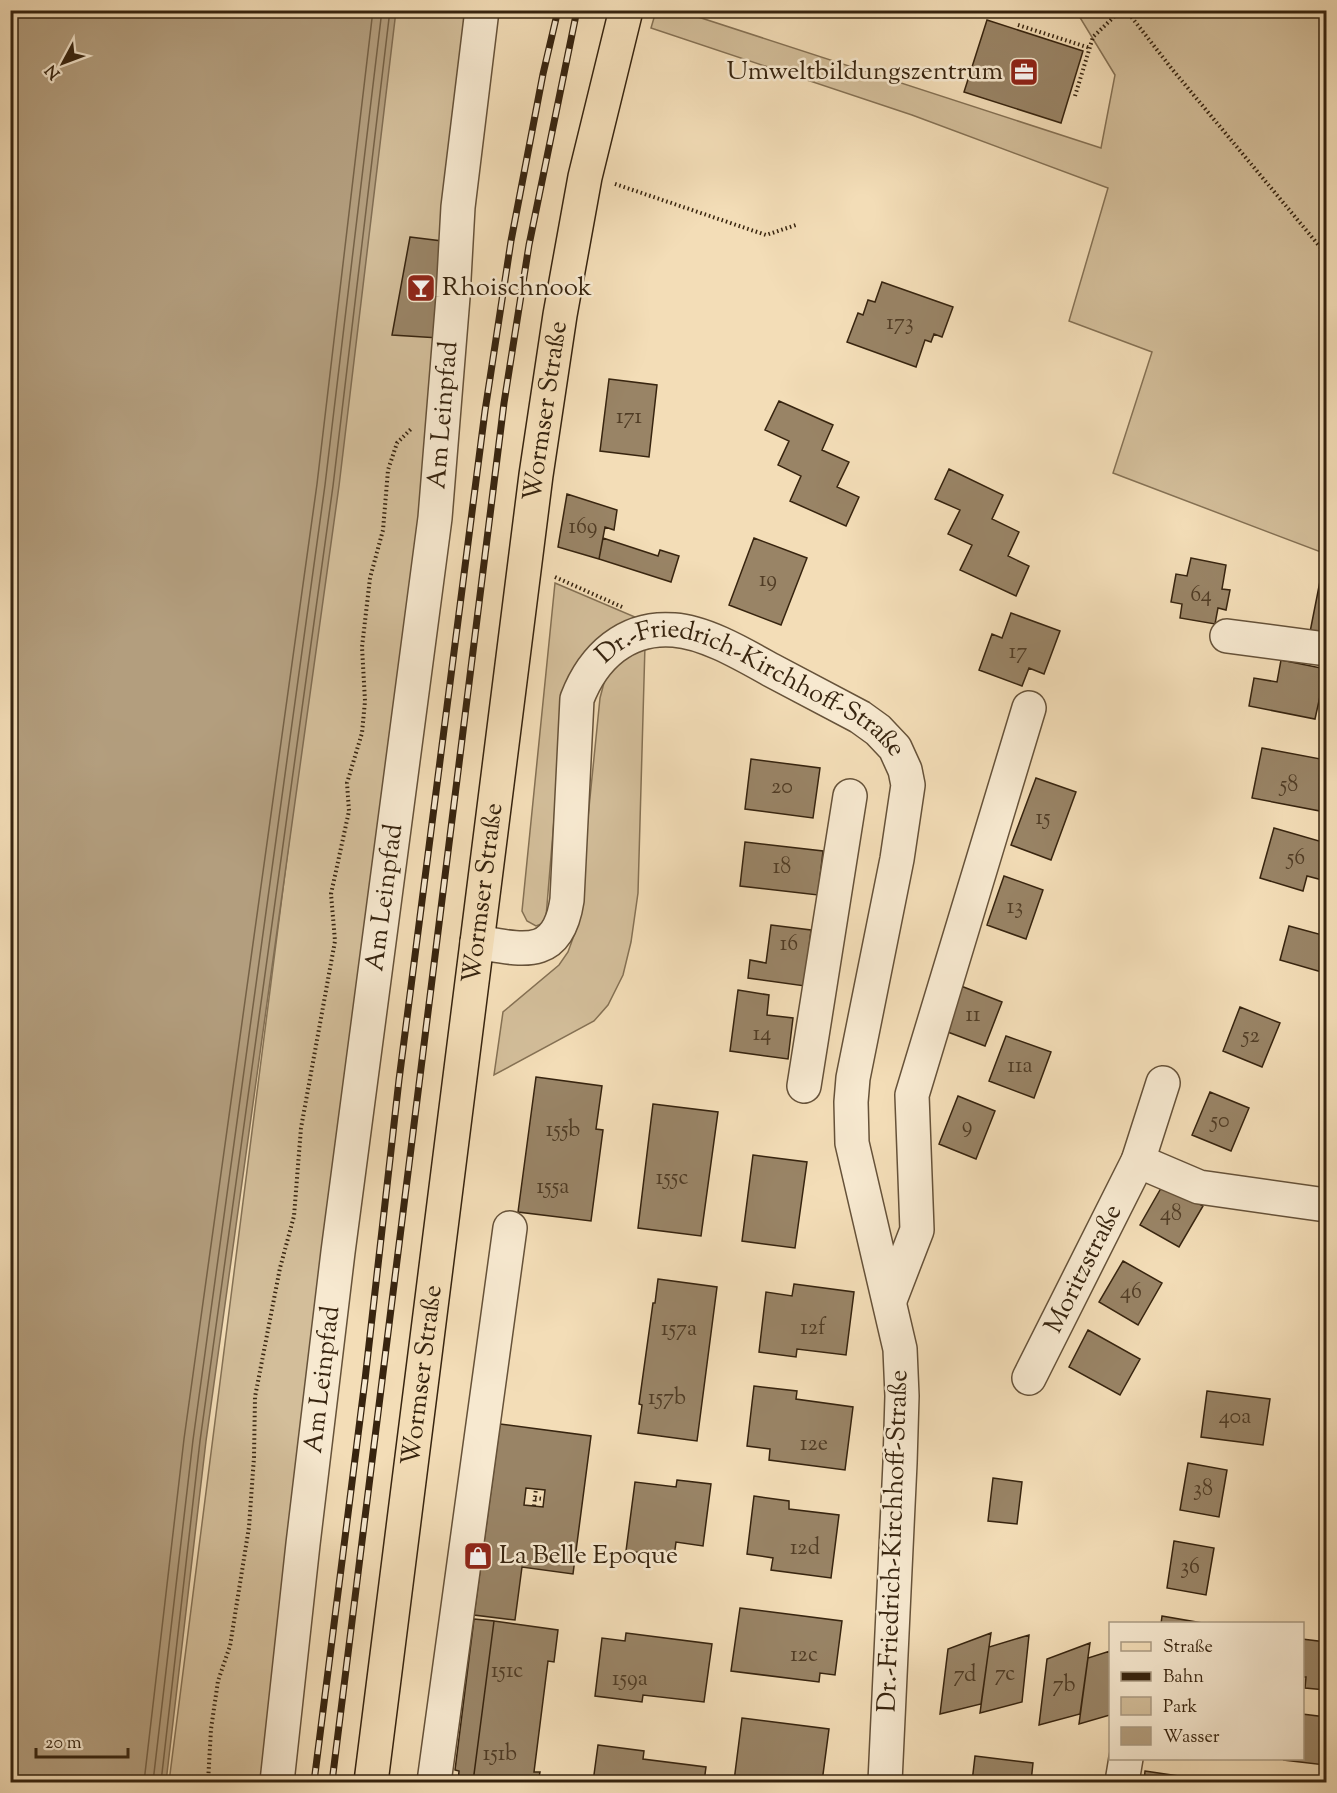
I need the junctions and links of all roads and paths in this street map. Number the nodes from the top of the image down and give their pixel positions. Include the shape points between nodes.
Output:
1 (482, 10) edge
2 (626, 10) edge
3 (1121, 10) edge
4 (1126, 10) edge
5 (1018, 25) dead end
6 (1090, 48) junction
7 (1076, 96) dead end
8 (614, 183) dead end
9 (796, 225) dead end
10 (1326, 254) edge
11 (445, 404) junction
12 (1227, 636) dead end
13 (1326, 649) edge
14 (1029, 708) dead end
15 (850, 796) dead end
16 (477, 942) junction
17 (818, 999) junction
18 (866, 1011) junction
19 (1163, 1083) dead end
20 (804, 1086) dead end
21 (1138, 1161) junction
22 (1326, 1205) edge
23 (510, 1228) dead end
24 (890, 1300) junction
25 (1029, 1378) dead end
26 (536, 1489) dead end
27 (535, 1498) junction
28 (544, 1499) dead end
29 (534, 1506) dead end
30 (1126, 1760) edge
31 (208, 1782) edge
32 (277, 1782) edge
33 (371, 1782) edge
34 (434, 1782) edge
35 (885, 1782) edge
36 (1122, 1782) edge

1 - 11 street, Am Leinpfad via 458,207
2 - 16 main road, Wormser Straße via 585,177 560,315
3 - 6 path via 1093,37
4 - 10 path
5 - 6 path
6 - 7 path
8 - 9 path via 766,235
11 - 31 path via 435,405 397,443 388,470 362,647 362,733 347,783 349,811 331,894 335,941 301,1128 294,1216 255,1397 249,1527 230,1646 218,1681
11 - 32 street, Am Leinpfad via 435,518 337,1263
12 - 13 street
14 - 24 street via 912,1095 917,1230
15 - 17 street, Dr.-Friedrich-Kirchhoff-Straße
16 - 18 street, Dr.-Friedrich-Kirchhoff-Straße via 529,949 540,946 558,930 567,900 576,718 584,680 598,660 633,636 675,630 732,649 860,717 895,748 908,785
16 - 33 main road, Wormser Straße
17 - 18 street
17 - 20 street, Dr.-Friedrich-Kirchhoff-Straße
18 - 24 street, Dr.-Friedrich-Kirchhoff-Straße via 853,1078 852,1143
19 - 21 street, Moritzstraße
21 - 22 street via 1199,1186
21 - 25 street, Moritzstraße
23 - 34 street
24 - 35 street, Dr.-Friedrich-Kirchhoff-Straße via 900,1349 902,1396
26 - 27 path
27 - 28 path
27 - 29 path
30 - 36 street

